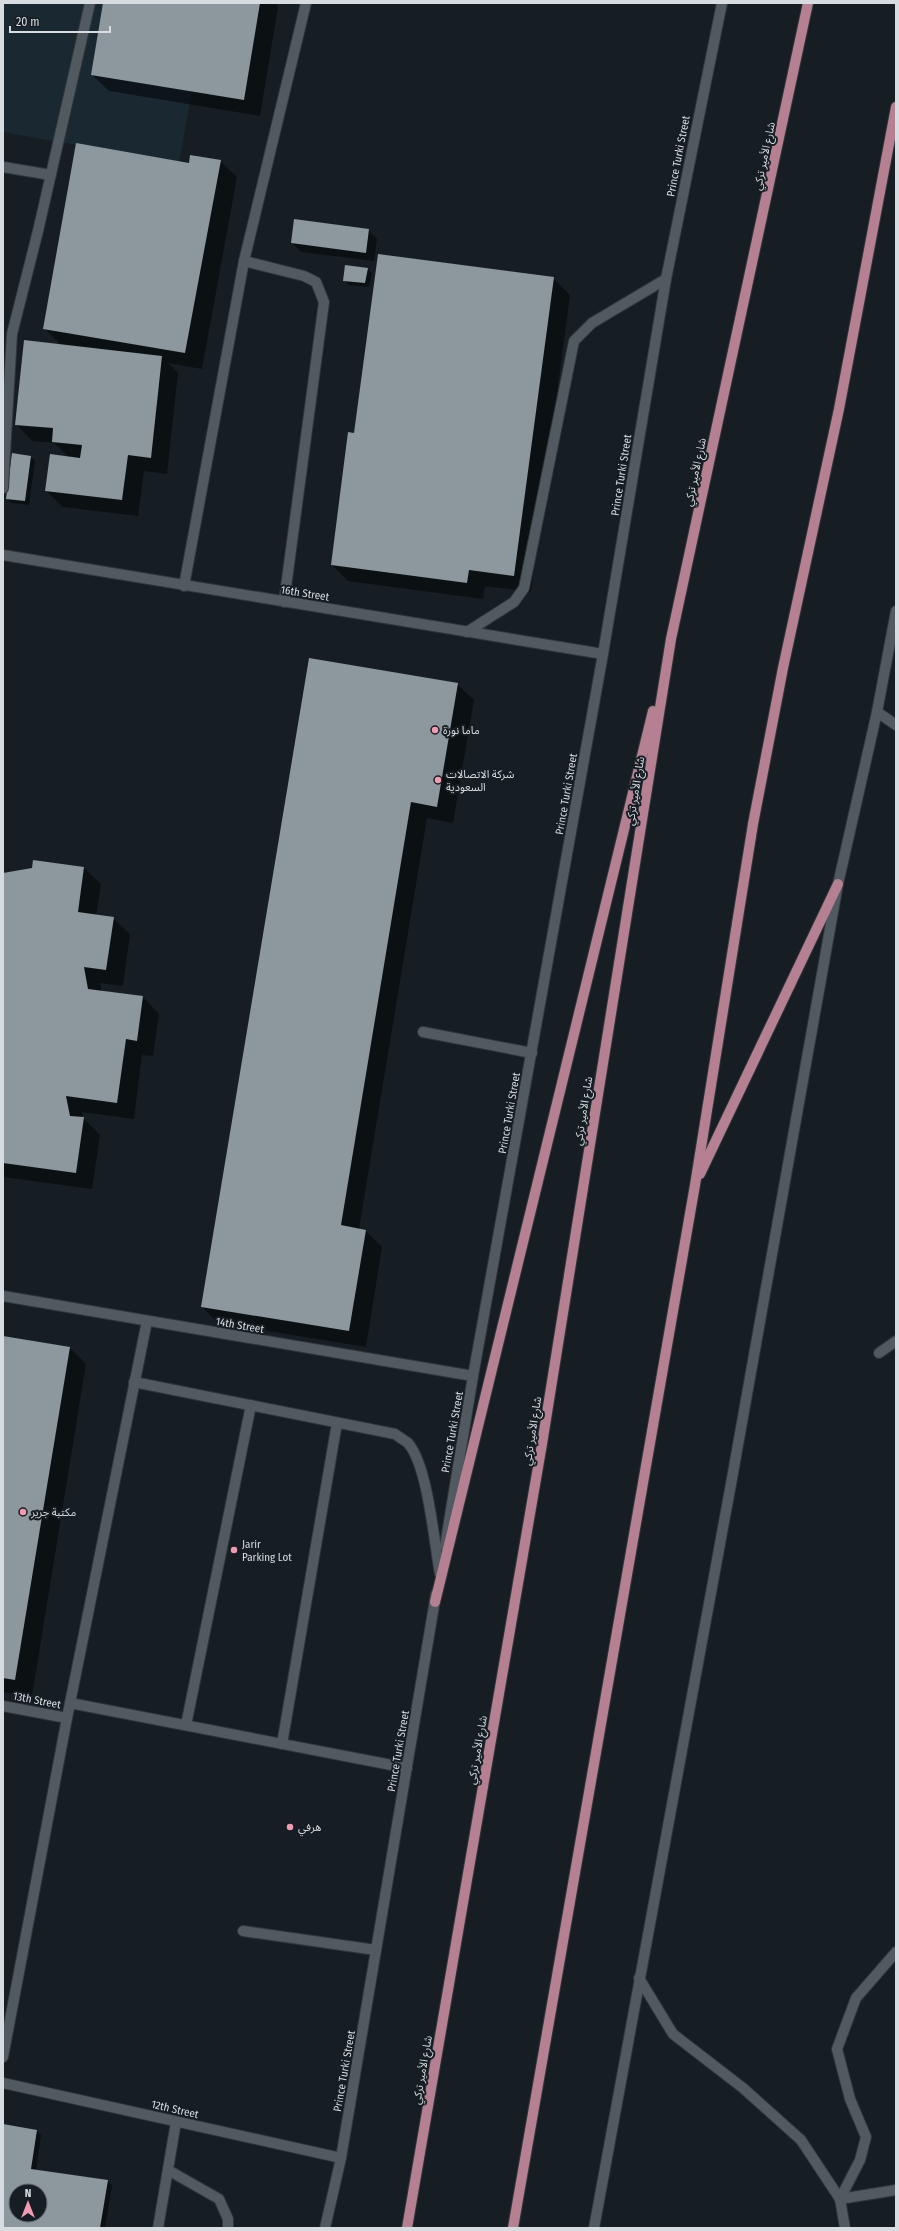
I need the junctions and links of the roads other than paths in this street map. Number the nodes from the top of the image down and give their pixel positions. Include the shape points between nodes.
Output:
1 (90, 3) edge
2 (306, 3) edge
3 (722, 3) edge
4 (808, 3) edge
5 (896, 107) edge
6 (3, 167) edge
7 (51, 175) junction
8 (244, 261) junction
9 (666, 279) junction
10 (3, 488) edge
11 (3, 555) edge
12 (184, 586) junction
13 (284, 602) junction
14 (896, 611) edge
15 (467, 632) junction
16 (671, 639) junction
17 (603, 654) junction
18 (877, 712) junction
19 (896, 725) edge
20 (838, 884) junction
21 (424, 1032) dead end
22 (532, 1053) junction
23 (695, 1185) junction
24 (3, 1296) edge
25 (147, 1321) junction
26 (896, 1341) edge
27 (879, 1353) dead end
28 (473, 1376) junction
29 (134, 1382) junction
30 (251, 1405) junction
31 (337, 1423) junction
32 (440, 1574) junction
33 (435, 1602) junction
34 (70, 1703) junction
35 (3, 1706) edge
36 (67, 1718) junction
37 (186, 1725) junction
38 (282, 1744) junction
39 (407, 1768) junction
40 (242, 1930) dead end
41 (376, 1950) junction
42 (896, 1952) edge
43 (639, 1978) junction
44 (3, 2058) edge
45 (3, 2083) edge
46 (176, 2122) junction
47 (341, 2158) junction
48 (168, 2170) junction
49 (896, 2190) edge
50 (840, 2199) junction
51 (158, 2228) edge
52 (228, 2228) edge
53 (325, 2228) edge
54 (407, 2228) edge
55 (513, 2228) edge
56 (594, 2228) edge
57 (845, 2228) edge

1 - 7 street
2 - 8 street
3 - 9 street, Prince Turki Street
4 - 16 main road, شارع الأمير تركي
5 - 23 main road via 839,409 752,824
6 - 7 street
7 - 10 street via 12,334
8 - 12 street
8 - 13 street via 304,276 316,282 324,302
9 - 15 street via 592,323 574,341 524,588 514,602
9 - 17 street, Prince Turki Street
11 - 12 street, 16th Street
12 - 13 street, 16th Street
13 - 15 street, 16th Street
14 - 18 street
15 - 17 street, 16th Street
16 - 33 main road
16 - 54 main road, شارع الأمير تركي via 542,1444
17 - 22 street, Prince Turki Street
18 - 19 street
18 - 20 street
20 - 23 main road
20 - 43 street via 731,1484
21 - 22 street
22 - 28 street, Prince Turki Street
23 - 55 main road
24 - 25 street, 14th Street
25 - 28 street, 14th Street
25 - 29 street
26 - 27 street
28 - 32 street, Prince Turki Street
29 - 30 street
29 - 34 street
30 - 31 street
30 - 37 street
31 - 32 street via 395,1434 408,1443 418,1461 425,1488
31 - 38 street
32 - 33 street, Prince Turki Street
33 - 39 street, Prince Turki Street
34 - 36 street
34 - 37 street
35 - 36 street, 13th Street
36 - 44 street
37 - 38 street
38 - 39 street
39 - 41 street, Prince Turki Street
40 - 41 street
41 - 47 street, Prince Turki Street
42 - 50 street via 856,1998 837,2049 850,2099 866,2137 860,2160
43 - 50 street via 674,2034 743,2088 801,2140
43 - 56 street
45 - 46 street, 12th Street
46 - 47 street, 12th Street
46 - 48 street
47 - 53 street, Prince Turki Street
48 - 51 street
48 - 52 street via 219,2199 228,2219
49 - 50 street
50 - 57 street

